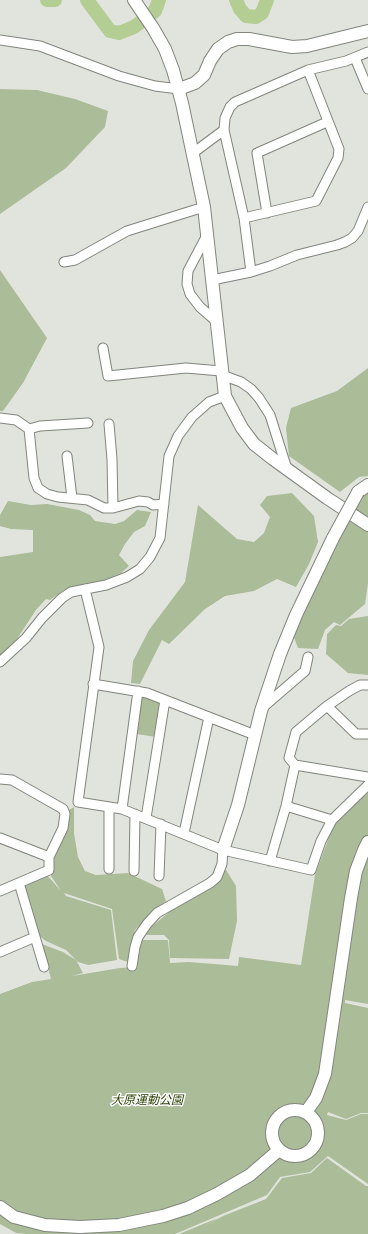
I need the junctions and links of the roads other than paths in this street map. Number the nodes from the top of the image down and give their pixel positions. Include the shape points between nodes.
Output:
1 (134, 0) edge
2 (368, 31) edge
3 (0, 40) edge
4 (368, 52) edge
5 (354, 58) junction
6 (308, 70) junction
7 (179, 89) junction
8 (368, 89) edge
9 (327, 122) junction
10 (224, 130) junction
11 (193, 153) junction
12 (204, 207) junction
13 (368, 207) edge
14 (268, 213) junction
15 (244, 218) junction
16 (207, 234) junction
17 (64, 262) dead end
18 (251, 272) junction
19 (212, 280) junction
20 (216, 321) junction
21 (103, 348) dead end
22 (222, 373) junction
23 (225, 396) junction
24 (0, 418) edge
25 (88, 423) dead end
26 (109, 424) dead end
27 (29, 429) junction
28 (67, 456) dead end
29 (287, 470) junction
30 (363, 489) edge
31 (72, 498) junction
32 (164, 504) junction
33 (112, 508) junction
34 (368, 525) edge
35 (86, 589) junction
36 (308, 657) dead end
37 (0, 662) edge
38 (93, 684) junction
39 (368, 685) edge
40 (138, 691) junction
41 (165, 700) junction
42 (327, 706) junction
43 (262, 708) junction
44 (209, 717) junction
45 (368, 734) edge
46 (255, 735) junction
47 (295, 765) junction
48 (368, 777) edge
49 (0, 779) edge
50 (368, 785) edge
51 (286, 806) junction
52 (109, 807) junction
53 (122, 809) junction
54 (135, 814) junction
55 (146, 818) junction
56 (332, 820) junction
57 (161, 824) junction
58 (184, 833) junction
59 (0, 838) edge
60 (368, 842) edge
61 (223, 850) junction
62 (48, 857) junction
63 (270, 861) junction
64 (109, 869) dead end
65 (134, 872) dead end
66 (159, 876) dead end
67 (19, 883) junction
68 (0, 891) edge
69 (34, 937) junction
70 (0, 952) edge
71 (132, 966) dead end
72 (44, 967) dead end
73 (306, 1112) junction
74 (279, 1150) junction
75 (0, 1207) edge

1 - 7 street via 165,49
2 - 7 street via 307,46 292,47 237,39 218,49 204,75 196,83
3 - 7 street via 40,46 119,76 154,86
4 - 5 street
5 - 6 street
5 - 8 street
6 - 9 street
6 - 10 street via 235,102 225,118
7 - 11 street
9 - 14 street via 339,149 338,158 316,202
9 - 14 street via 257,153
10 - 11 street
10 - 15 street
11 - 12 street
12 - 16 street
12 - 17 street via 127,231 75,260
13 - 18 street via 358,231 352,238
14 - 15 street
15 - 18 street
16 - 19 street
16 - 20 street via 188,271 187,284 190,294 200,307
18 - 19 street
19 - 20 street
20 - 22 street
21 - 22 street via 108,376 186,368
22 - 23 street
22 - 29 street via 241,382 259,398 270,416
23 - 29 street via 254,444
23 - 32 street via 209,402 192,417 178,436 169,456
24 - 27 street via 16,420
25 - 27 street
26 - 33 street
27 - 31 street via 34,478 38,488 47,494
28 - 31 street
29 - 34 street
30 - 43 street, bridge via 333,538 296,615
31 - 33 street
32 - 33 street via 153,505 139,501
32 - 35 street via 160,538 140,569 106,585
35 - 37 street via 72,592 62,598
35 - 38 street via 99,647
36 - 43 street via 305,670
38 - 40 street
38 - 52 street via 78,802
39 - 42 street via 360,685
40 - 41 street
40 - 53 street
41 - 44 street
41 - 55 street
42 - 45 street via 356,734
42 - 47 street via 296,732 289,758
43 - 46 street
44 - 46 street
44 - 58 street
46 - 61 street via 238,805
47 - 48 street
47 - 51 street
49 - 62 street via 12,780 63,809 63,828
50 - 56 street
51 - 56 street
51 - 63 street
52 - 53 street
52 - 64 street
53 - 54 street
54 - 55 street
54 - 65 street
55 - 57 street
56 - 63 street via 321,841 311,870
57 - 58 street
57 - 66 street
58 - 61 street
59 - 62 street
60 - 73 street via 356,870 325,1074 316,1098
61 - 63 street
61 - 71 street via 222,864 217,877 157,913 147,924 134,947
62 - 67 street via 49,870
67 - 68 street
67 - 69 street
69 - 70 street
69 - 72 street
73 - 74 street via 290,1110 276,1118 271,1134
73 - 74 street via 313,1117 318,1128 317,1141 313,1148 300,1156 284,1154
74 - 75 street via 250,1175 188,1208 119,1225 45,1225 14,1217

